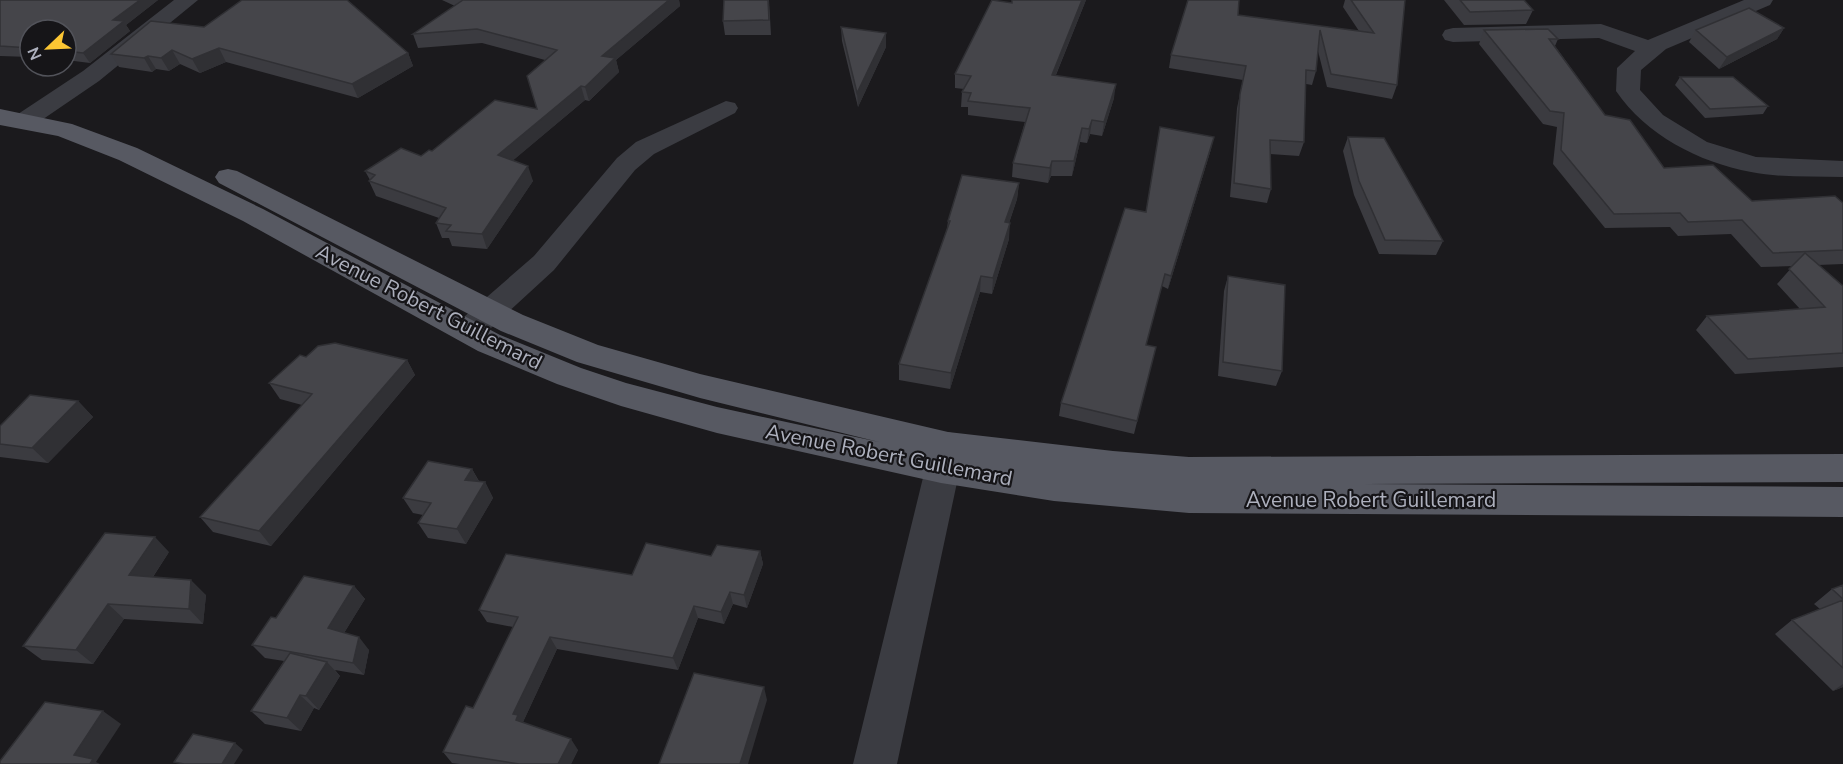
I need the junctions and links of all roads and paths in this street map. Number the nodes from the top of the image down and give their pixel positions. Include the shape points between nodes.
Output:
1 (187, 0) edge
2 (1762, 0) edge
3 (1453, 35) dead end
4 (1652, 49) junction
5 (726, 108) dead end
6 (16, 112) edge
7 (1843, 169) edge
8 (478, 321) junction
9 (944, 457) junction
10 (1843, 468) edge
11 (1843, 502) edge
12 (875, 764) edge

1 - 6 street via 91,76
2 - 4 street
3 - 4 street via 1601,31
4 - 7 street via 1629,68 1628,91 1654,120 1698,147 1754,165
5 - 8 street via 645,148 632,159 544,263
6 - 8 main road, Avenue Robert Guillemard via 128,154
8 - 9 main road, Avenue Robert Guillemard via 569,376 621,394 717,420
9 - 10 main road, Avenue Robert Guillemard via 1189,471
9 - 11 main road, Avenue Robert Guillemard via 1054,487 1189,498
9 - 12 street

